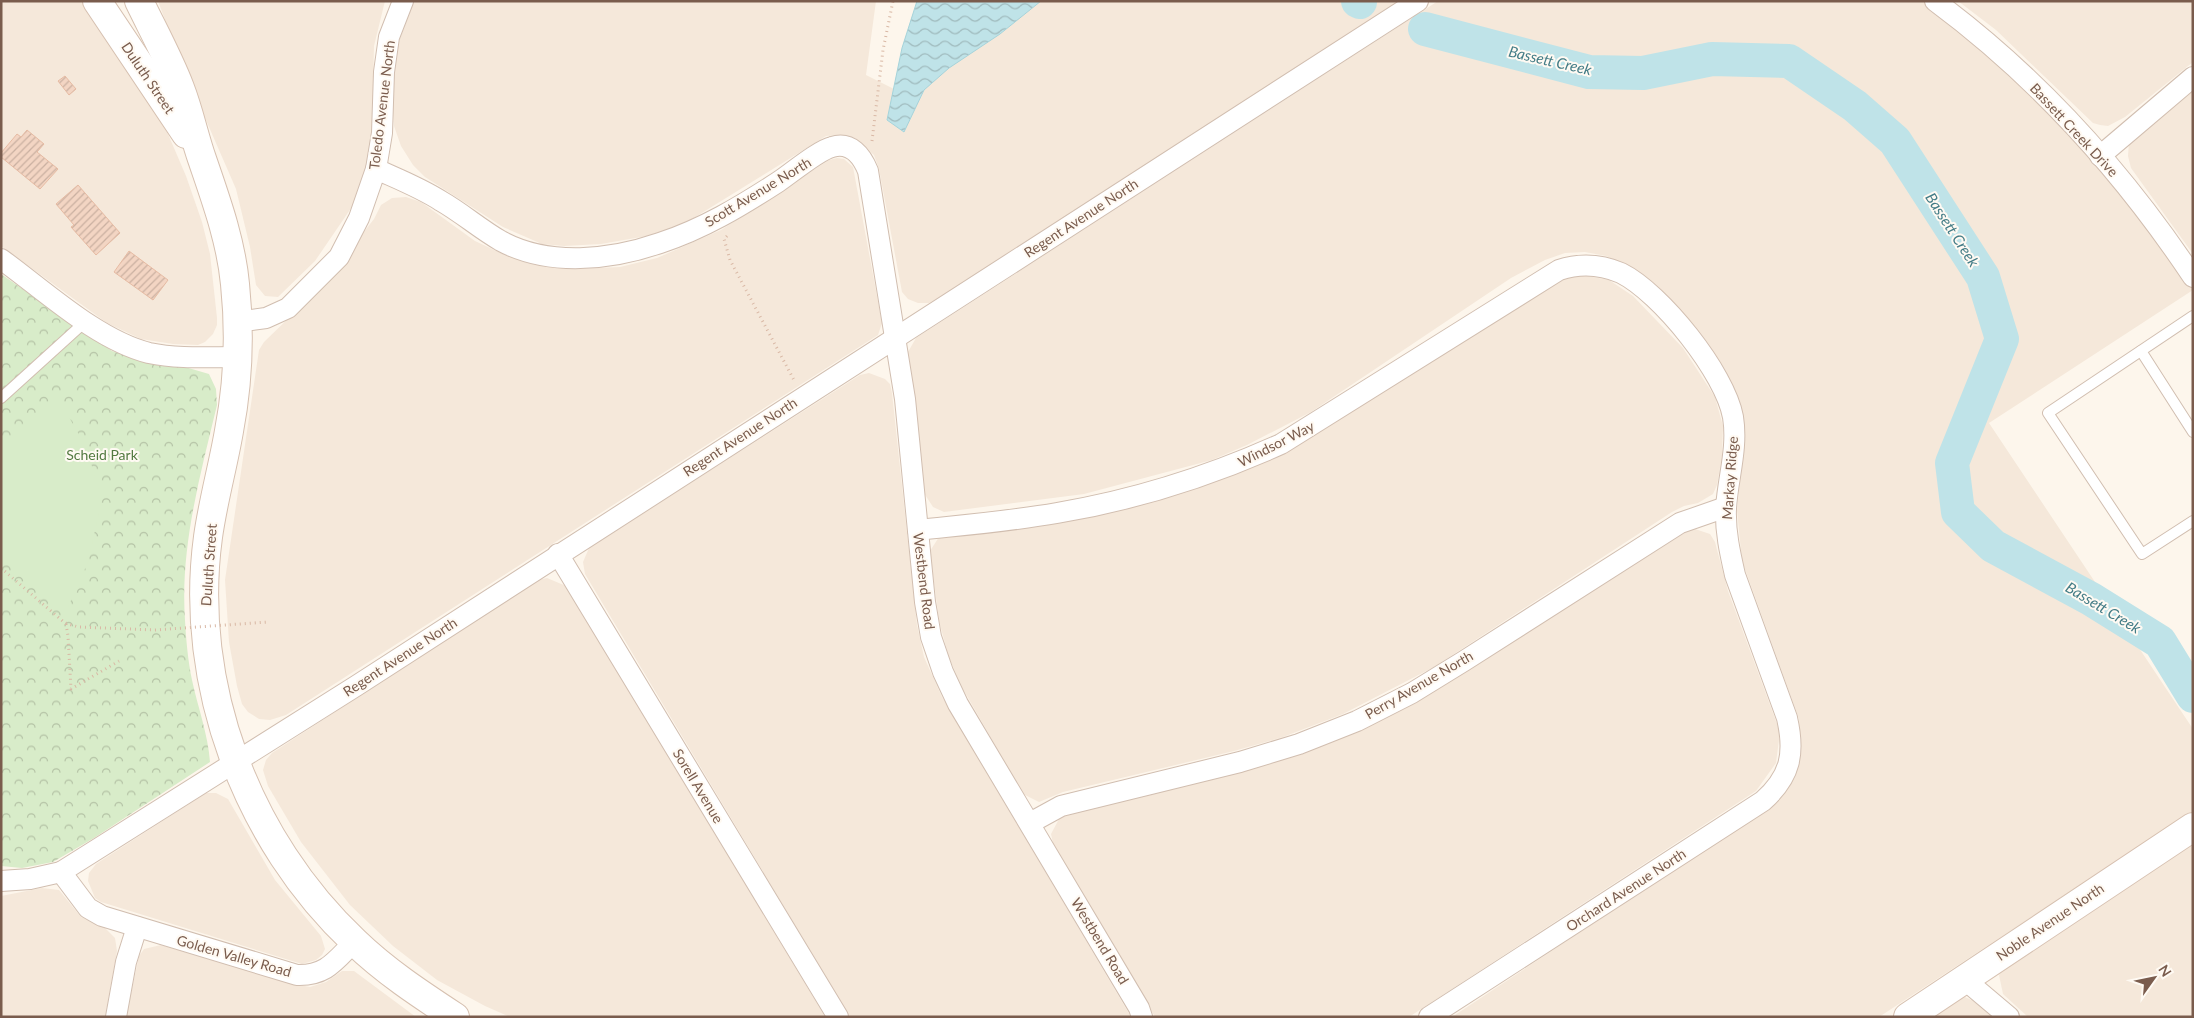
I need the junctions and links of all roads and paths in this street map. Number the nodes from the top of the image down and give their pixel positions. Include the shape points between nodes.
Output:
1 (97, 1) edge
2 (139, 1) edge
3 (403, 1) edge
4 (894, 1) edge
5 (1418, 1) edge
6 (1935, 1) edge
7 (2193, 77) edge
8 (200, 154) junction
9 (861, 155) junction
10 (2100, 156) junction
11 (376, 169) junction
12 (731, 234) dead end
13 (1, 259) edge
14 (1596, 266) joint
15 (2193, 276) edge
16 (2193, 316) edge
17 (86, 321) junction
18 (237, 322) junction
19 (896, 337) junction
20 (2141, 351) junction
21 (236, 357) junction
22 (796, 383) dead end
23 (1, 398) edge
24 (2193, 432) edge
25 (1726, 506) junction
26 (2193, 521) edge
27 (918, 530) junction
28 (558, 554) junction
29 (1, 568) edge
30 (268, 622) dead end
31 (65, 623) junction
32 (119, 661) dead end
33 (1792, 740) joint
34 (235, 762) junction
35 (1030, 823) junction
36 (2193, 827) edge
37 (61, 872) junction
38 (1, 881) edge
39 (137, 927) junction
40 (354, 942) junction
41 (1964, 980) junction
42 (116, 1017) edge
43 (455, 1017) edge
44 (838, 1017) edge
45 (1142, 1017) edge
46 (1429, 1017) edge
47 (1908, 1017) edge
48 (2009, 1017) edge

1 - 8 street, Duluth Street
2 - 8 street, Duluth Street via 180,88
3 - 11 street, Toledo Avenue North via 389,37 382,134
4 - 9 path via 883,50 872,148
5 - 19 street, Regent Avenue North
6 - 10 street, Bassett Creek Drive via 2016,69
7 - 10 street
8 - 18 street, Duluth Street via 220,210 229,250
9 - 11 street, Scott Avenue North via 851,148 832,146 745,204 703,226 659,244 607,256 569,259 532,253 502,242 442,201
9 - 19 street, Westbend Road via 868,171
10 - 15 street, Bassett Creek Drive
11 - 18 street, Toledo Avenue North via 359,218 339,257 288,308 266,318
12 - 22 path via 724,239 730,260
13 - 17 street
14 - 25 street, Markay Ridge via 1630,278 1654,298 1674,318 1717,376 1733,417 1734,458
14 - 27 street, Windsor Way via 1576,265 1558,270 1281,444 1232,466 1098,505 1019,519
16 - 20 lane
17 - 21 street via 123,344 150,353
17 - 23 lane
18 - 21 street, Duluth Street
19 - 27 street, Westbend Road via 906,399
19 - 28 street, Regent Avenue North
20 - 24 lane
20 - 26 lane via 2048,413 2142,554
21 - 34 street, Duluth Street via 236,384 229,430 208,538 204,602 210,664 223,728
25 - 33 street, Markay Ridge via 1729,552 1735,575
25 - 35 street, Perry Avenue North via 1680,523 1412,693 1357,721 1299,744 1240,762 1061,806
27 - 35 street, Westbend Road via 931,638 942,672
28 - 34 street, Regent Avenue North
28 - 44 street, Sorell Avenue
29 - 31 path
30 - 31 path, bridge via 155,630 78,627
31 - 32 path via 71,689
33 - 46 street, Orchard Avenue North via 1785,776 1763,802
34 - 37 street, Regent Avenue North
34 - 40 street, Duluth Street via 263,823 289,865
35 - 45 street, Westbend Road
36 - 41 street, Noble Avenue North
37 - 38 street
37 - 39 street, Golden Valley Road via 88,908
39 - 40 street, Golden Valley Road via 296,975 327,969
39 - 42 street via 126,962
40 - 43 street
41 - 47 street, Noble Avenue North
41 - 48 street

